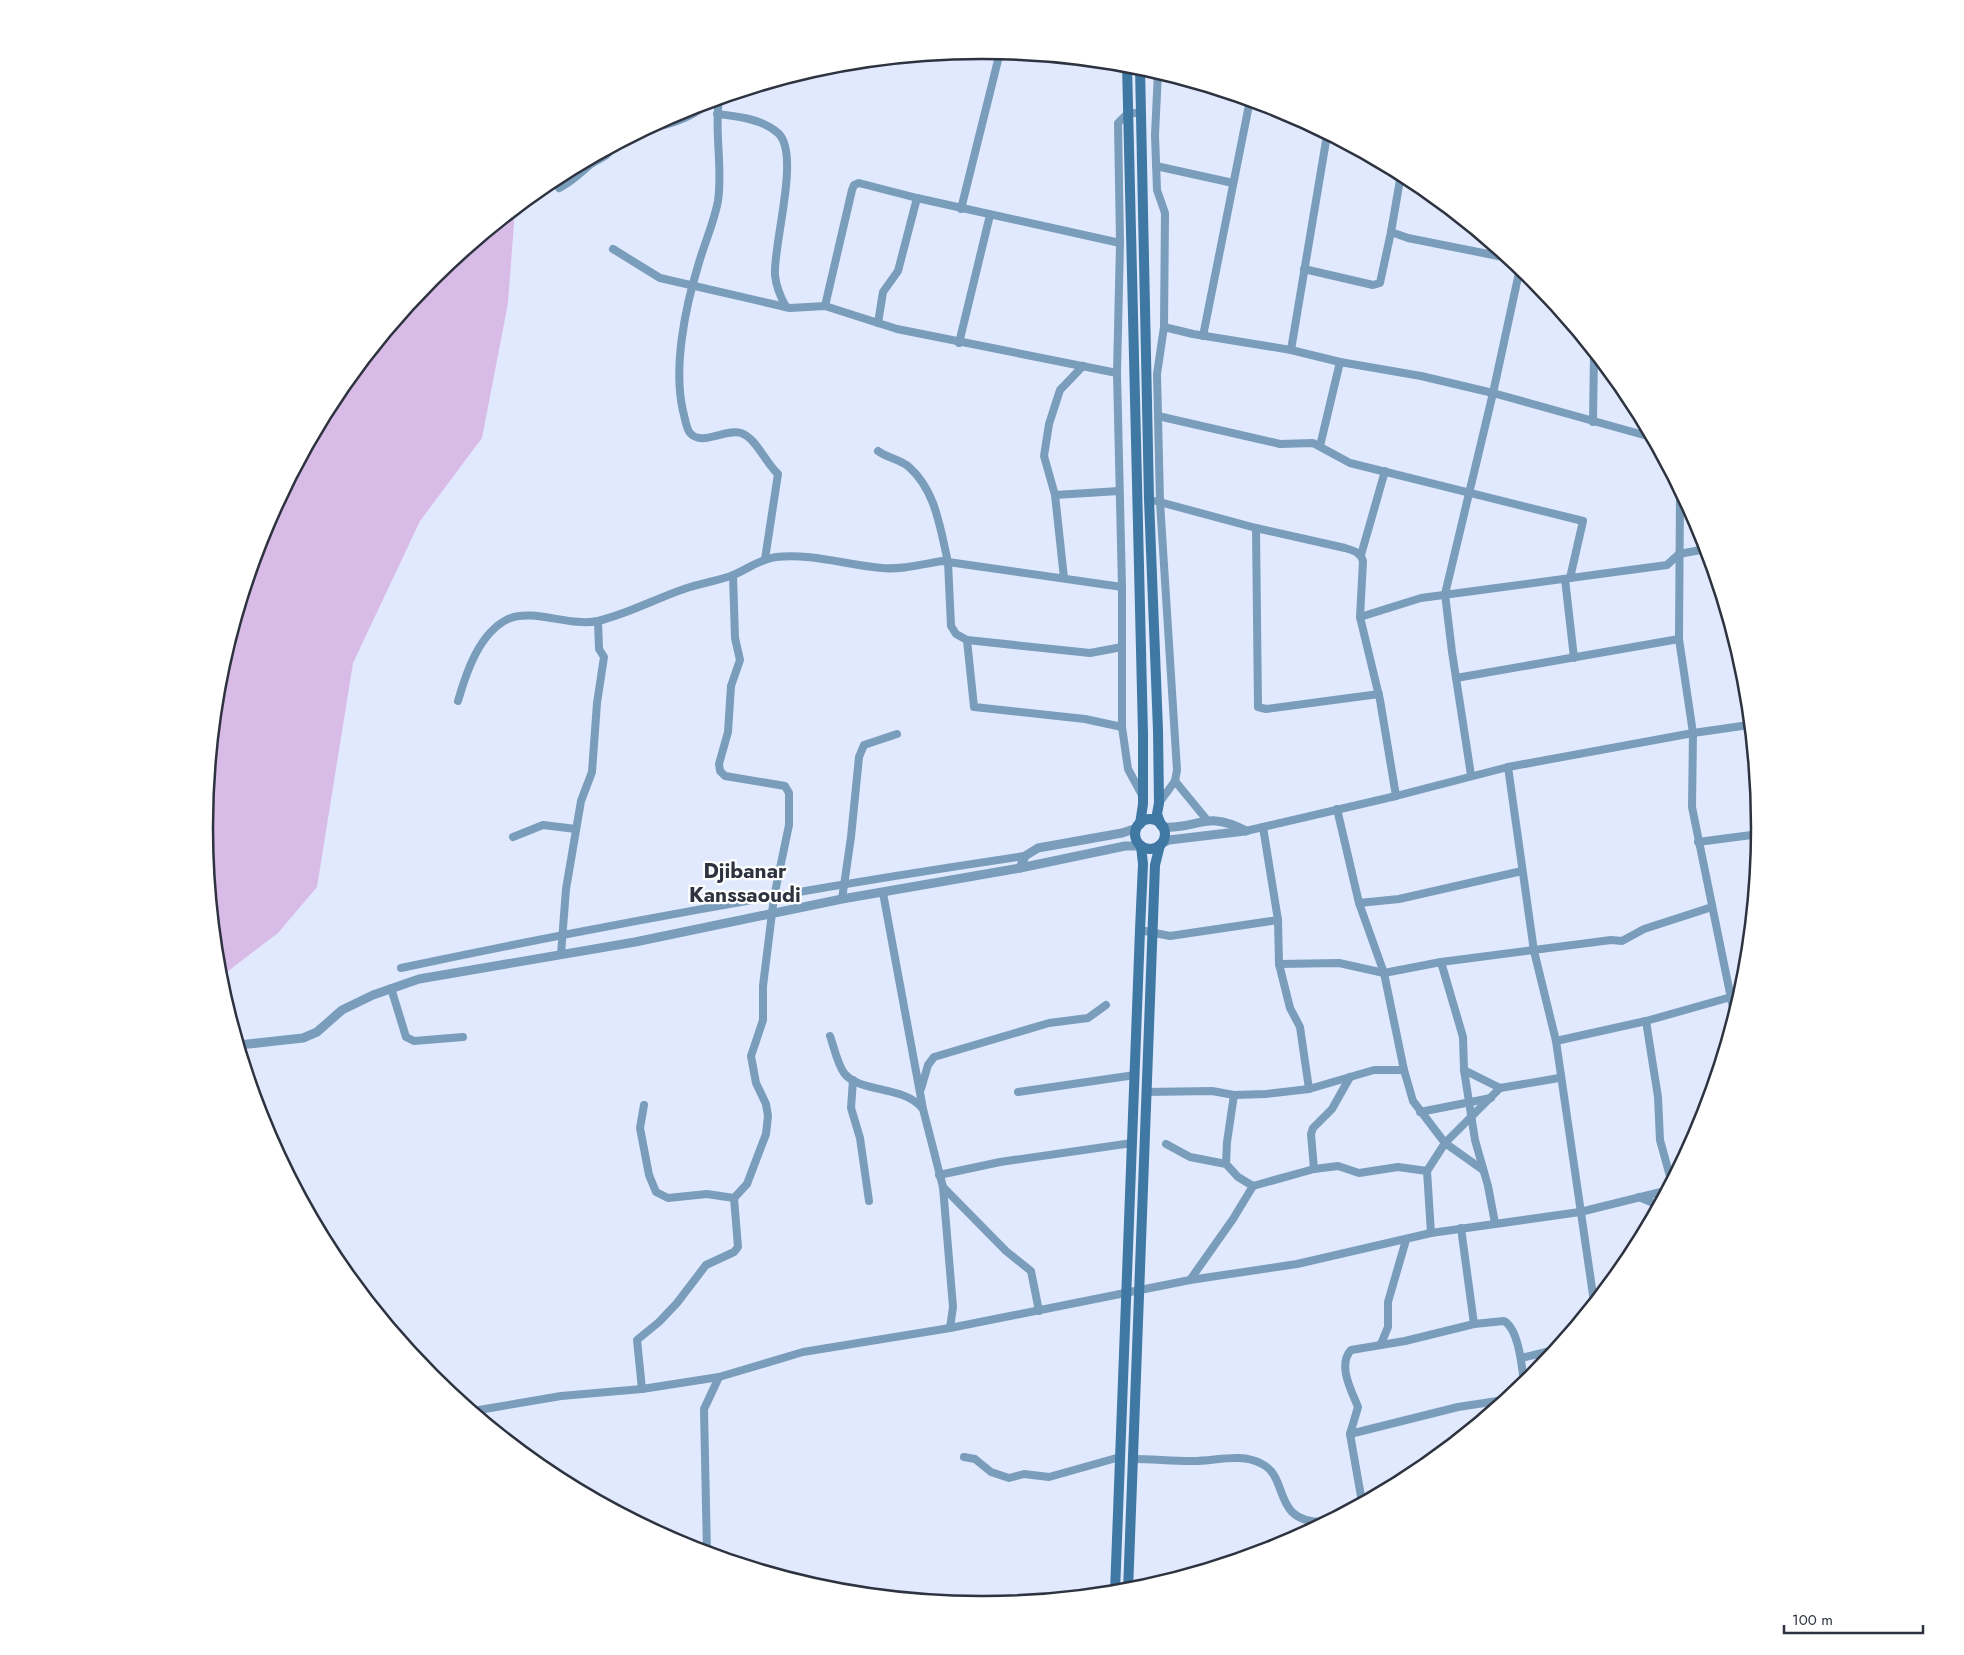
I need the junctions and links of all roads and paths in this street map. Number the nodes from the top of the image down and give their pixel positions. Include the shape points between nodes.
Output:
1 (998, 59) edge
2 (1127, 73) edge
3 (1140, 76) edge
4 (1158, 80) edge
5 (718, 106) edge
6 (1249, 107) edge
7 (1128, 113) junction
8 (1140, 113) junction
9 (717, 114) junction
10 (1326, 140) edge
11 (1156, 166) junction
12 (583, 171) edge
13 (1399, 182) edge
14 (1233, 184) junction
15 (559, 188) dead end
16 (917, 198) junction
17 (961, 208) junction
18 (990, 215) junction
19 (1391, 232) junction
20 (1120, 243) junction
21 (613, 249) dead end
22 (1495, 255) edge
23 (1304, 269) junction
24 (1518, 277) edge
25 (692, 285) junction
26 (825, 306) junction
27 (786, 307) junction
28 (878, 323) junction
29 (1164, 327) junction
30 (1203, 336) junction
31 (959, 343) junction
32 (1290, 350) junction
33 (1340, 362) junction
34 (1594, 363) edge
35 (1083, 366) junction
36 (1116, 373) junction
37 (1493, 393) junction
38 (1158, 416) junction
39 (1593, 422) junction
40 (1643, 435) edge
41 (1320, 446) junction
42 (878, 451) dead end
43 (1385, 472) junction
44 (1119, 491) junction
45 (1469, 492) junction
46 (1055, 495) junction
47 (1149, 499) junction
48 (1160, 502) junction
49 (1680, 506) edge
50 (1256, 528) junction
51 (1699, 550) edge
52 (1679, 554) junction
53 (1361, 556) junction
54 (765, 560) junction
55 (948, 562) junction
56 (733, 575) junction
57 (1064, 578) junction
58 (1568, 578) junction
59 (1122, 587) junction
60 (1446, 594) junction
61 (1360, 616) junction
62 (598, 621) junction
63 (1679, 639) junction
64 (967, 640) junction
65 (1122, 648) junction
66 (1574, 658) junction
67 (1456, 678) junction
68 (1379, 694) junction
69 (458, 701) dead end
70 (1744, 726) edge
71 (1122, 727) junction
72 (1158, 730) junction
73 (1693, 733) junction
74 (897, 734) dead end
75 (1143, 734) junction
76 (1508, 767) junction
77 (1471, 775) junction
78 (1175, 781) junction
79 (1396, 796) junction
80 (1143, 797) junction
81 (1159, 803) junction
82 (1337, 809) junction
83 (1207, 820) junction
84 (1138, 826) junction
85 (1162, 826) junction
86 (1263, 827) junction
87 (576, 829) junction
88 (1246, 831) junction
89 (1751, 835) edge
90 (513, 837) dead end
91 (1698, 842) junction
92 (1161, 844) junction
93 (1140, 846) junction
94 (1025, 856) junction
95 (1020, 868) junction
96 (1522, 871) junction
97 (844, 883) junction
98 (883, 892) junction
99 (774, 897) junction
100 (842, 899) junction
101 (1359, 903) junction
102 (1712, 907) junction
103 (772, 915) junction
104 (1278, 920) junction
105 (1140, 930) junction
106 (562, 934) junction
107 (1153, 934) junction
108 (1534, 950) junction
109 (561, 954) junction
110 (1442, 962) junction
111 (1280, 964) junction
112 (401, 968) dead end
113 (1384, 973) junction
114 (391, 988) junction
115 (1731, 996) joint
116 (1106, 1005) dead end
117 (1646, 1021) junction
118 (830, 1036) dead end
119 (463, 1037) dead end
120 (1556, 1041) junction
121 (245, 1044) edge
122 (1404, 1070) junction
123 (1464, 1070) junction
124 (1135, 1075) junction
125 (1350, 1077) junction
126 (1559, 1078) junction
127 (853, 1080) junction
128 (1500, 1088) junction
129 (1309, 1089) junction
130 (920, 1090) junction
131 (1018, 1092) dead end
132 (1146, 1092) junction
133 (1234, 1095) junction
134 (1490, 1098) junction
135 (1469, 1102) junction
136 (644, 1105) dead end
137 (923, 1109) junction
138 (1420, 1112) junction
139 (1472, 1118) junction
140 (1132, 1143) junction
141 (1446, 1143) junction
142 (1166, 1144) dead end
143 (1226, 1164) junction
144 (1314, 1169) junction
145 (1483, 1170) junction
146 (1427, 1171) junction
147 (1669, 1172) edge
148 (939, 1175) junction
149 (1253, 1186) junction
150 (943, 1187) junction
151 (1658, 1192) edge
152 (1637, 1197) junction
153 (734, 1198) junction
154 (869, 1202) dead end
155 (1653, 1203) edge
156 (1580, 1212) junction
157 (1495, 1223) junction
158 (1461, 1228) junction
159 (1431, 1233) junction
160 (1406, 1240) junction
161 (1190, 1280) junction
162 (1139, 1292) junction
163 (1126, 1294) junction
164 (1593, 1294) edge
165 (1039, 1311) junction
166 (1474, 1324) junction
167 (950, 1328) junction
168 (1381, 1344) junction
169 (1543, 1353) edge
170 (1521, 1358) junction
171 (1523, 1374) edge
172 (719, 1377) junction
173 (642, 1389) junction
174 (1493, 1402) edge
175 (481, 1410) edge
176 (1350, 1434) junction
177 (964, 1457) dead end
178 (1120, 1457) junction
179 (1133, 1459) junction
180 (1361, 1496) edge
181 (1311, 1522) edge
182 (707, 1545) edge
183 (1128, 1582) edge
184 (1115, 1584) edge

1 - 17 street
2 - 7 main road
3 - 8 main road
4 - 11 street via 1154,135
5 - 9 street
6 - 14 street
7 - 8 street
7 - 20 street via 1118,123
7 - 75 main road
8 - 47 main road
9 - 25 street via 718,199
9 - 27 street via 742,117 772,129 779,133 786,151 785,198 775,274 778,292
10 - 23 street
11 - 14 street
11 - 29 street via 1157,190 1165,213
12 - 15 street
13 - 19 street
14 - 30 street
16 - 17 street
16 - 26 street via 859,183 854,185
16 - 28 street via 898,271 883,292
17 - 18 street
18 - 20 street
18 - 31 street
19 - 22 street
19 - 23 street via 1380,282 1373,285
20 - 36 street
21 - 25 street via 660,278
23 - 32 street
24 - 37 street
25 - 27 street
25 - 54 street via 680,360 679,395 688,430 695,437 704,438 740,432 751,437 760,454 778,474
26 - 27 street
26 - 28 street
28 - 31 street
29 - 30 street
29 - 38 street via 1157,374
30 - 32 street
31 - 35 street
32 - 33 street
33 - 37 street
33 - 41 street
34 - 39 street
35 - 36 street
35 - 46 street via 1060,390 1049,424 1044,456
36 - 44 street
37 - 39 street
37 - 45 street
38 - 41 street via 1280,444 1313,443
38 - 48 street
39 - 40 street
41 - 43 street via 1350,463
42 - 55 street via 910,468 926,488 937,512
43 - 45 street
43 - 53 street
44 - 46 street
44 - 59 street
45 - 58 street via 1583,521
45 - 60 street
46 - 57 street
47 - 48 street
47 - 72 main road
48 - 50 street
48 - 78 street via 1176,745
49 - 52 street
50 - 53 street via 1346,548
50 - 68 street via 1258,708
51 - 52 street
52 - 58 street via 1668,564
52 - 63 street
53 - 61 street
54 - 55 street via 802,557 890,569
54 - 56 street
55 - 57 street
55 - 64 street via 951,626 956,634
56 - 62 street
56 - 99 street via 734,638 740,660 731,686 728,732 719,764 725,776 753,779 788,789 788,825
57 - 59 street
58 - 60 street
58 - 66 street
59 - 65 street
60 - 61 street
60 - 67 street
61 - 68 street
62 - 69 street via 574,622 531,616 509,618 479,648
62 - 87 street via 597,640 604,657 592,772 581,801
63 - 66 street
63 - 73 street
64 - 65 street via 1090,653
64 - 71 street via 974,707 1085,719
65 - 71 street
66 - 67 street
67 - 77 street
68 - 79 street
70 - 73 street
71 - 80 street via 1128,769
72 - 75 main road
72 - 81 main road
73 - 76 street
73 - 91 street via 1692,807
74 - 97 street via 864,745 859,757
75 - 80 main road
76 - 77 street
76 - 96 street
77 - 79 street
78 - 81 street
78 - 83 street
79 - 82 street
80 - 84 main road
81 - 85 main road via 1157,814
82 - 86 street
82 - 101 street
83 - 85 street
83 - 88 street via 1226,821
84 - 85 main road via 1149,820
84 - 93 main road via 1135,838
84 - 94 street via 1122,833 1038,848
85 - 92 main road
86 - 88 street
86 - 104 street
87 - 90 street via 543,825
87 - 106 street
88 - 92 street via 1169,840
89 - 91 street
91 - 102 street
92 - 93 main road via 1150,849
92 - 107 main road via 1154,865
93 - 95 street via 1124,846
93 - 105 main road
94 - 95 street
94 - 97 street
95 - 98 street
96 - 101 street via 1398,899
96 - 108 street
97 - 99 street
97 - 100 street
98 - 100 street
98 - 130 street
99 - 103 street
99 - 106 street
100 - 103 street
101 - 113 street
102 - 108 street via 1644,929 1622,941
102 - 115 street
103 - 109 street
103 - 153 street via 763,986 764,1020 751,1056 756,1083 766,1104 766,1134 747,1184
104 - 107 street via 1170,936
104 - 111 street
105 - 107 street
105 - 124 main road
106 - 109 street
106 - 112 street
107 - 132 main road
108 - 110 street
108 - 120 street
109 - 114 street via 419,979
110 - 113 street
110 - 123 street via 1463,1036
111 - 113 street via 1339,963
111 - 129 street via 1288,1003 1300,1027
113 - 122 street
114 - 119 street via 406,1037 414,1041
114 - 121 street via 342,1010 317,1032 303,1038
115 - 117 street
116 - 130 street via 1088,1018 1048,1022 934,1057
117 - 120 street
117 - 147 street via 1658,1097 1660,1140
118 - 127 street via 844,1073
120 - 126 street
122 - 125 street via 1380,1069
122 - 138 street via 1413,1101
123 - 128 street
123 - 135 street
124 - 131 street
124 - 140 main road
125 - 129 street
125 - 144 street via 1332,1109 1313,1128
126 - 128 street
126 - 156 street
127 - 137 street via 909,1096
127 - 154 street via 851,1108 860,1138
128 - 134 street
129 - 133 street
130 - 137 street
132 - 133 street via 1212,1091
132 - 162 main road
133 - 143 street
134 - 135 street
134 - 139 street
135 - 138 street
135 - 139 street
136 - 153 street via 640,1128 656,1192 668,1198 707,1194
137 - 148 street
138 - 141 street
139 - 141 street
139 - 145 street via 1474,1140
140 - 148 street via 1000,1162
140 - 163 main road
141 - 145 street
141 - 146 street
142 - 143 street via 1190,1157
143 - 149 street
144 - 146 street via 1338,1166 1359,1173 1398,1167
144 - 149 street
145 - 157 street
146 - 159 street
148 - 150 street
149 - 161 street
150 - 165 street via 1006,1251 1031,1271
150 - 167 street via 953,1307
151 - 152 street
152 - 155 street
152 - 156 street
153 - 173 street via 739,1242 734,1252 706,1265 677,1304 637,1340
156 - 157 street
156 - 164 street
157 - 158 street
158 - 159 street
158 - 166 street
159 - 160 street
160 - 161 street via 1297,1264
160 - 168 street via 1388,1302 1386,1335
161 - 162 street
162 - 163 street
162 - 179 main road
163 - 165 street
163 - 178 main road
165 - 167 street
166 - 168 street
166 - 170 street via 1504,1321 1509,1324
167 - 172 street via 803,1352
168 - 176 street via 1351,1350 1348,1354 1347,1382 1358,1407
169 - 170 street
170 - 171 street
172 - 173 street
172 - 182 street via 704,1409
173 - 175 street via 561,1396
174 - 176 street
176 - 180 street
177 - 178 street via 976,1459 991,1472 1008,1478 1024,1474 1049,1477
178 - 184 main road
179 - 181 street via 1251,1459 1270,1469 1286,1506 1297,1516
179 - 183 main road

